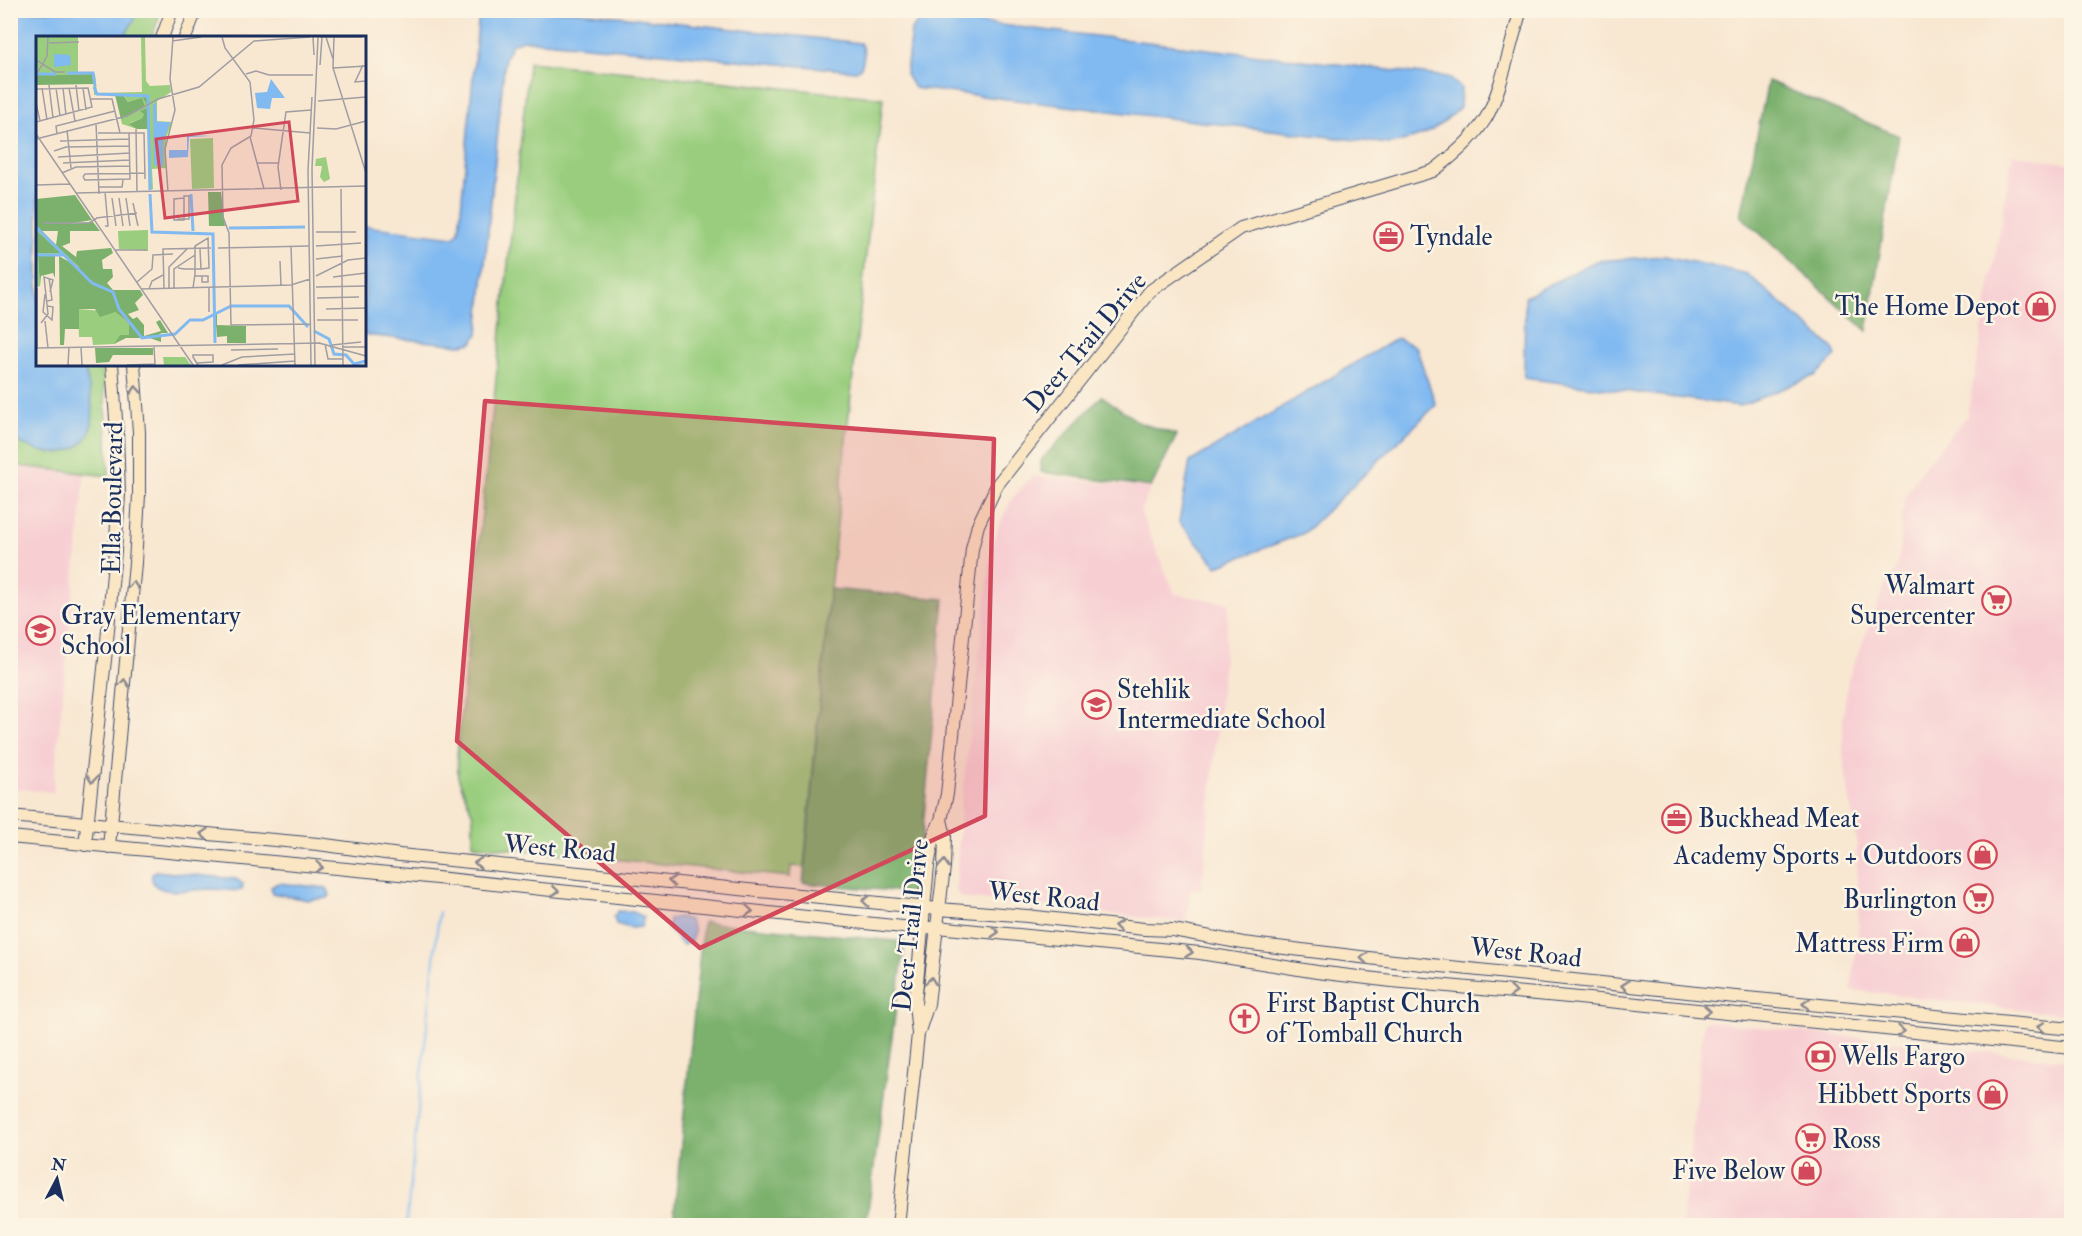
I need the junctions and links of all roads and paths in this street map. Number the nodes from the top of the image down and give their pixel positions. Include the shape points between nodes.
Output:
1 (172, 10) edge
2 (196, 10) edge
3 (1521, 10) edge
4 (163, 36) edge
5 (186, 36) edge
6 (112, 366) edge
7 (134, 366) edge
8 (139, 490) junction
9 (118, 491) junction
10 (107, 641) junction
11 (127, 643) junction
12 (10, 816) edge
13 (941, 820) junction
14 (88, 822) junction
15 (111, 825) junction
16 (10, 837) edge
17 (85, 845) junction
18 (109, 847) junction
19 (400, 855) junction
20 (526, 867) junction
21 (399, 874) junction
22 (524, 887) junction
23 (794, 894) junction
24 (924, 907) junction
25 (939, 909) junction
26 (792, 916) junction
27 (1092, 924) junction
28 (937, 927) junction
29 (922, 928) junction
30 (1090, 940) junction
31 (1244, 943) junction
32 (1240, 959) junction
33 (1394, 961) junction
34 (1392, 981) junction
35 (1968, 1020) junction
36 (2072, 1029) edge
37 (918, 1034) junction
38 (1966, 1037) junction
39 (2072, 1048) edge
40 (898, 1226) edge

1 - 4 main road
2 - 5 main road
3 - 13 main road, Deer Trail Drive via 1486,117 1455,155 1433,171 1241,228 1150,291 997,485 978,525 972,549 947,794
6 - 9 main road, Ella Boulevard
8 -> 7 main road, Ella Boulevard
8 - 9 main road
11 -> 8 main road, Ella Boulevard
9 - 10 main road, Ella Boulevard
10 - 11 main road
10 -> 14 main road, Ella Boulevard
15 -> 11 main road, Ella Boulevard
12 - 14 main road, West Road
13 - 24 main road, Deer Trail Drive via 934,835
25 -> 13 main road, Deer Trail Drive via 945,836
14 - 15 main road, West Road
14 - 17 main road, Ella Boulevard
15 - 18 main road, Ella Boulevard
19 -> 15 main road, West Road
16 - 17 main road, West Road
17 - 18 main road, West Road
18 -> 21 main road, West Road
20 -> 19 main road, West Road
19 - 21 main road
20 - 22 main road
23 -> 20 main road, West Road
21 - 22 main road, West Road
22 -> 26 main road, West Road
24 -> 23 main road, West Road
23 - 26 main road
24 - 25 main road, West Road
24 - 29 main road, Deer Trail Drive
25 - 27 main road, West Road
25 - 28 main road, Deer Trail Drive
26 - 29 main road, West Road
27 - 30 main road
31 -> 27 main road, West Road via 1173,930
28 - 29 main road, West Road
28 -> 30 main road, West Road
37 -> 28 main road, Deer Trail Drive via 928,1004
29 - 37 main road, Deer Trail Drive via 915,1004
30 -> 32 main road, West Road
31 - 32 main road
33 -> 31 main road, West Road
32 - 34 main road, West Road
33 - 34 main road
35 -> 33 main road, West Road
34 -> 38 main road, West Road
36 -> 35 main road, West Road
35 - 38 main road
37 - 40 main road, Deer Trail Drive
38 - 39 main road, West Road

